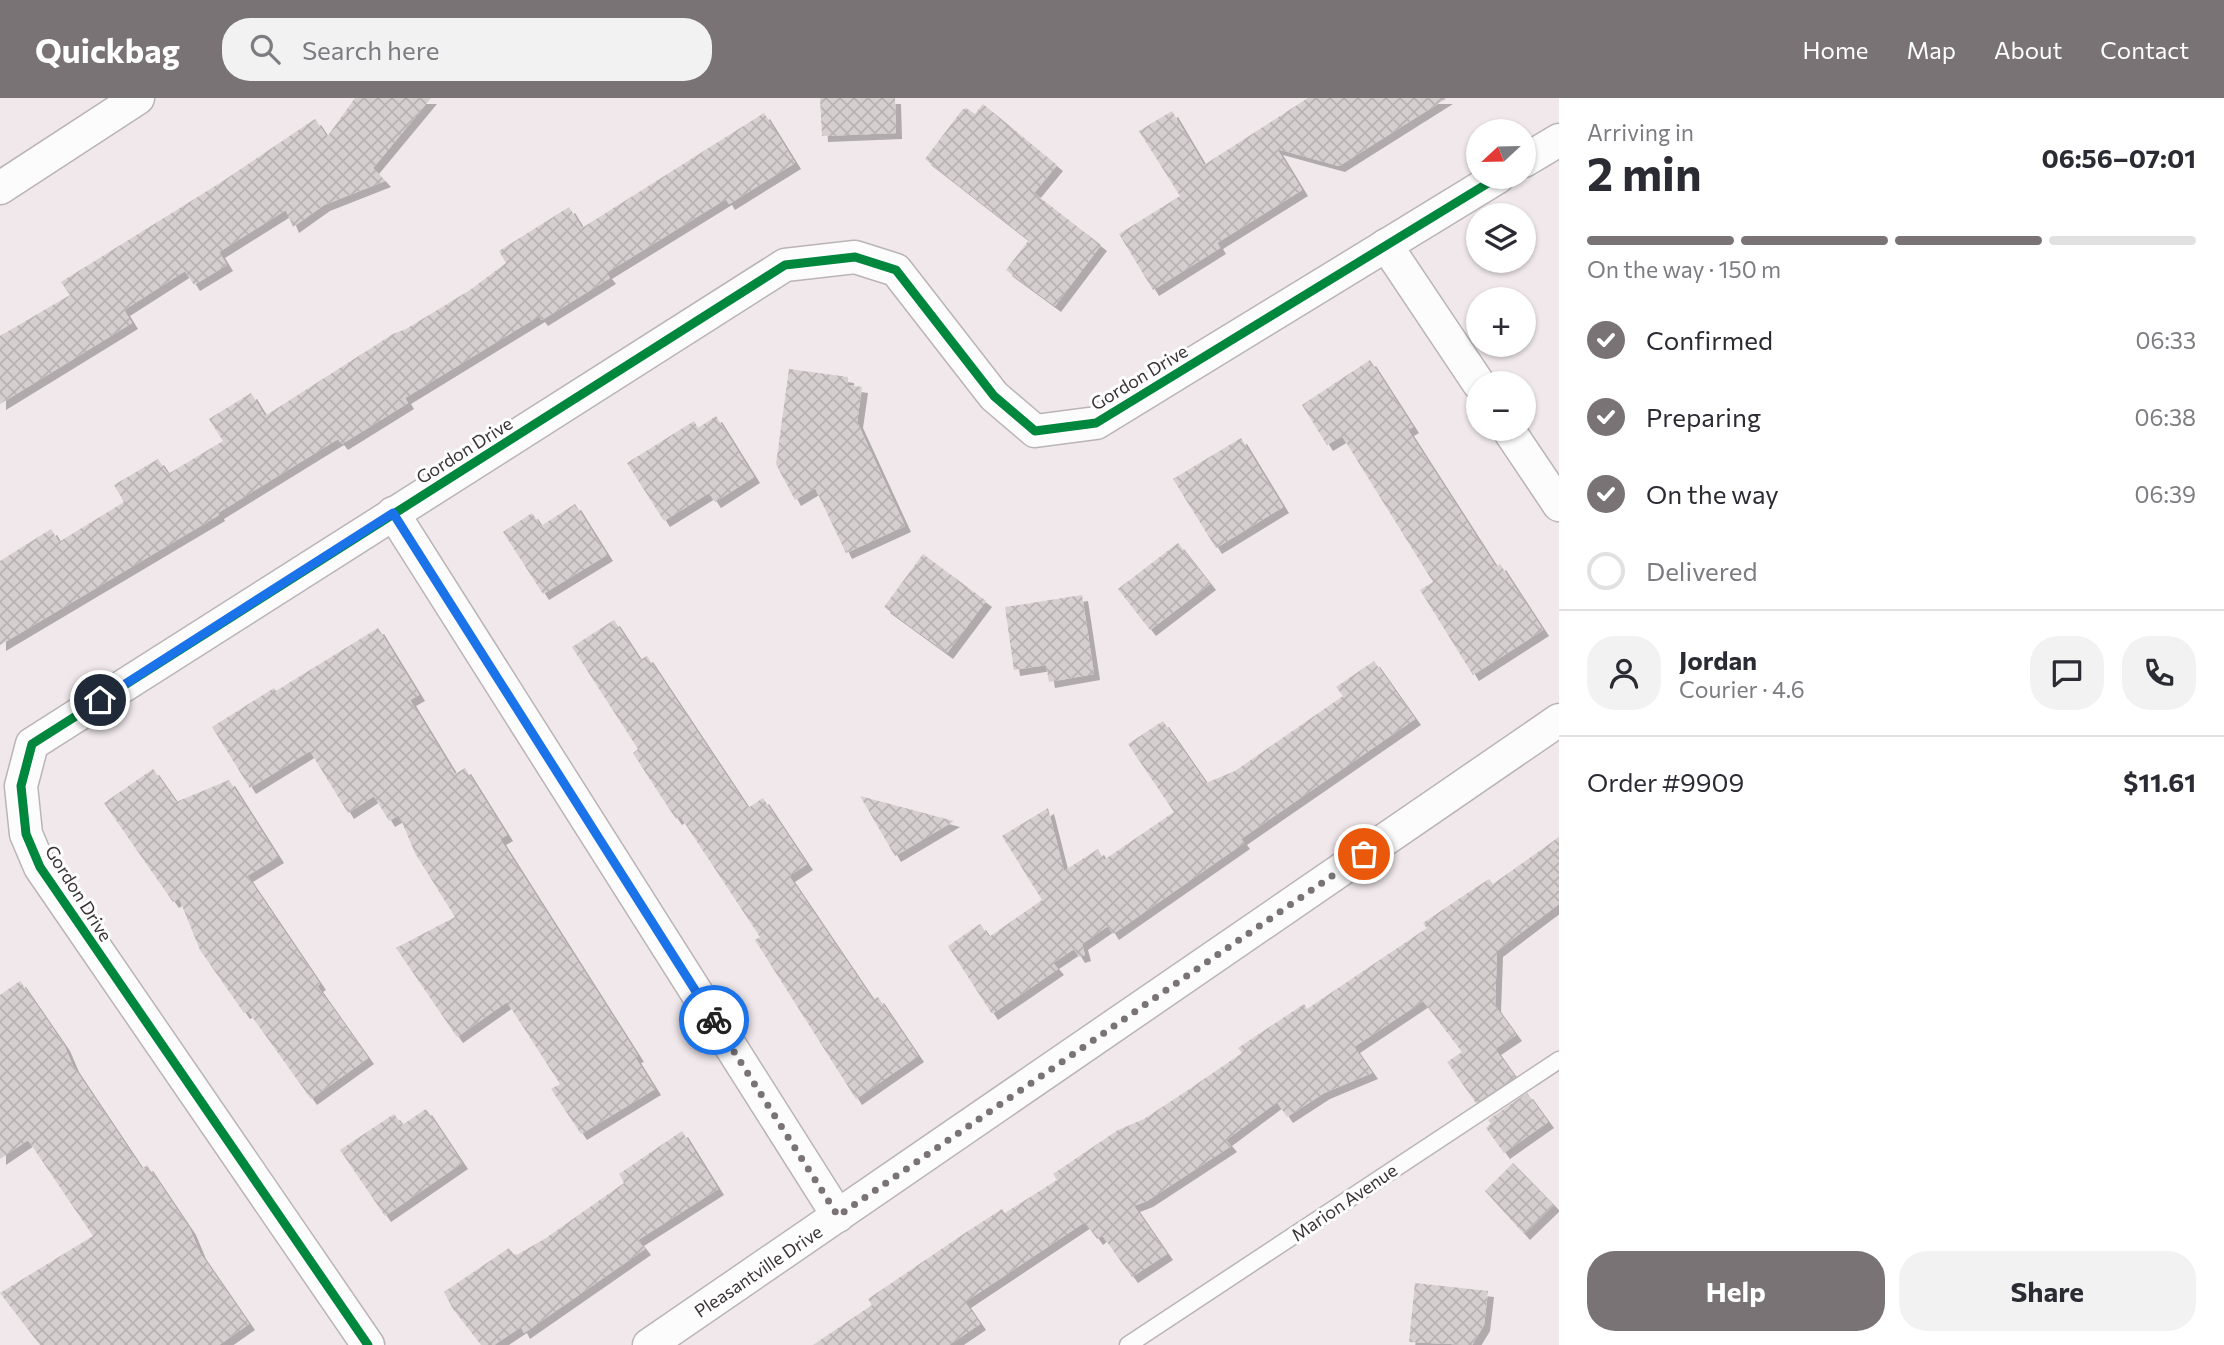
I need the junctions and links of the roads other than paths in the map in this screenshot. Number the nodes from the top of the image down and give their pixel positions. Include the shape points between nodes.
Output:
1 (118, 104) edge
2 (1559, 140) edge
3 (1536, 154) edge
4 (0, 188) edge
5 (1478, 189) edge
6 (1386, 245) junction
7 (1470, 371) edge
8 (1516, 441) edge
9 (1559, 505) edge
10 (393, 513) junction
11 (1559, 720) edge
12 (1559, 1060) edge
13 (838, 1216) junction
14 (690, 1333) edge
15 (368, 1345) edge
16 (649, 1345) edge
17 (1128, 1345) edge

1 - 4 street
2 - 3 street
5 - 6 street, Gordon Drive
6 - 7 street
6 - 10 street, Gordon Drive via 1096,423 1035,431 995,396 896,270 855,257 785,265
8 - 9 street
10 - 13 street
10 - 15 street, Gordon Drive via 32,744 21,786 26,834 43,872
11 - 13 street, Pleasantville Drive
12 - 17 lane, Marion Avenue
13 - 14 street, Pleasantville Drive
14 - 16 street, Pleasantville Drive

